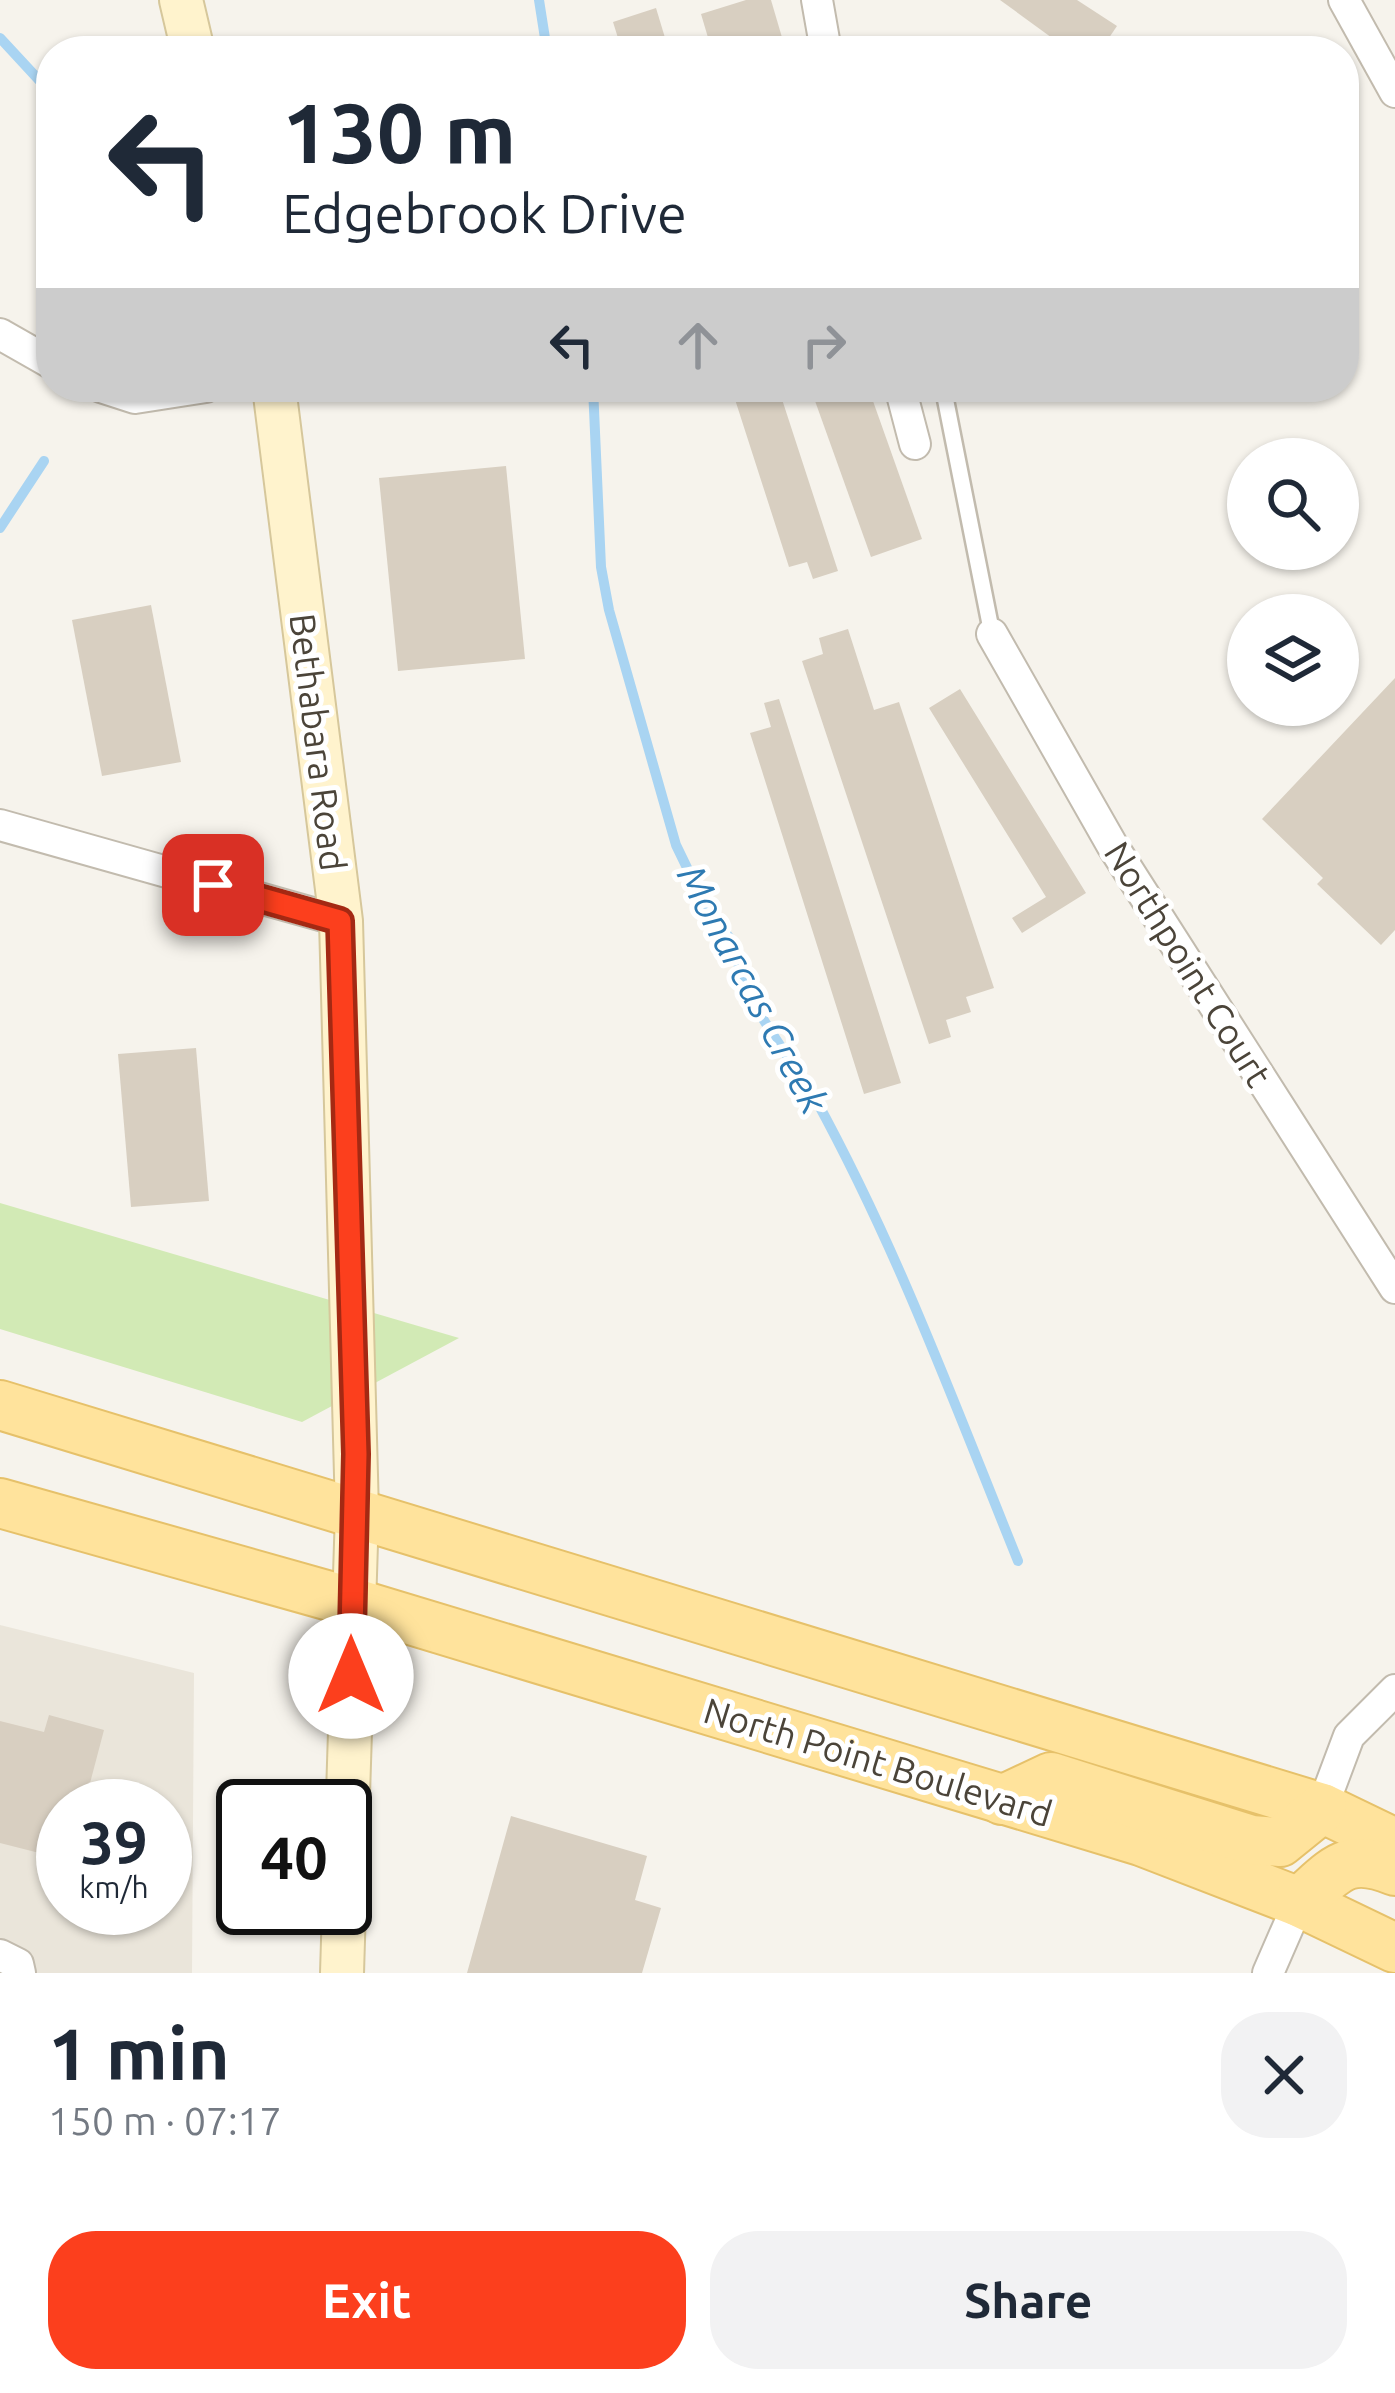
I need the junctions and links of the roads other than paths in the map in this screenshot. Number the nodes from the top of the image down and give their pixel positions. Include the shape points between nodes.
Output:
1 (181, 0) edge
2 (817, 0) edge
3 (1344, 0) edge
4 (189, 36) edge
5 (823, 36) edge
6 (1395, 92) edge
7 (0, 334) edge
8 (36, 354) edge
9 (276, 402) edge
10 (904, 402) edge
11 (947, 402) edge
12 (915, 444) dead end
13 (992, 634) joint
14 (0, 825) edge
15 (340, 921) junction
16 (1395, 1288) edge
17 (0, 1406) edge
18 (0, 1503) edge
19 (357, 1512) junction
20 (351, 1602) junction
21 (1395, 1690) edge
22 (347, 1779) edge
23 (1002, 1801) junction
24 (1322, 1808) junction
25 (1395, 1843) edge
26 (1395, 1871) edge
27 (1299, 1902) junction
28 (343, 1935) edge
29 (1395, 1948) edge
30 (0, 1955) edge
31 (20, 1973) edge
32 (342, 1973) edge
33 (1268, 1973) edge

1 - 4 street
2 - 5 street
3 - 6 street
7 - 8 street
9 - 15 street, Bethabara Road
10 - 12 street
11 - 13 lane
13 - 16 street, Northpoint Court via 1112,845
14 - 15 street
15 - 19 street, Bethabara Road
17 - 19 main road
18 - 20 main road, North Point Boulevard
19 - 20 street, Bethabara Road
19 - 24 main road
20 - 22 street, Bethabara Road
20 - 23 main road, North Point Boulevard
21 - 24 street via 1349,1736
23 - 24 main road via 1051,1777 1280,1842
23 - 27 main road, North Point Boulevard via 1141,1840
24 - 25 main road
26 - 27 main road via 1365,1859 1341,1866
27 - 29 main road, North Point Boulevard
27 - 33 street
28 - 32 street
30 - 31 street

